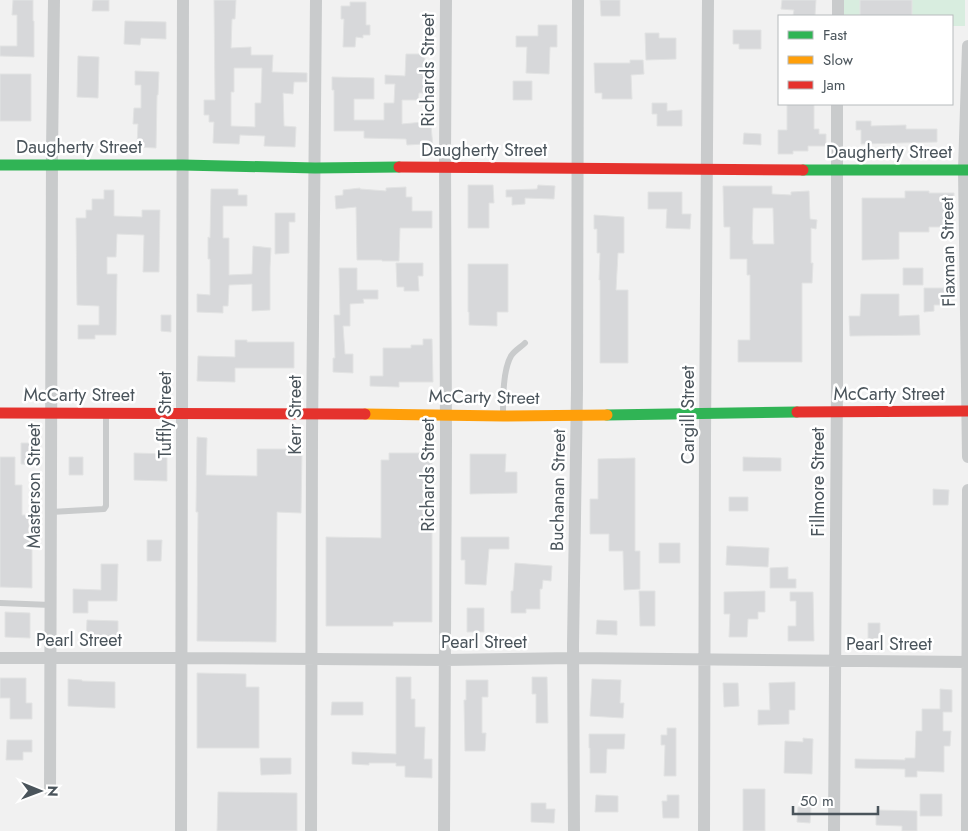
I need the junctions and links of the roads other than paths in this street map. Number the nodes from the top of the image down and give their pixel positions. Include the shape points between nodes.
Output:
1 (54, 0) edge
2 (184, 0) edge
3 (316, 0) edge
4 (446, 0) edge
5 (578, 0) edge
6 (708, 0) edge
7 (838, 0) edge
8 (838, 15) edge
9 (968, 46) edge
10 (837, 105) edge
11 (0, 165) edge
12 (52, 165) junction
13 (183, 165) junction
14 (445, 167) junction
15 (315, 168) junction
16 (577, 168) junction
17 (707, 168) junction
18 (837, 170) junction
19 (966, 170) edge
20 (525, 343) dead end
21 (968, 411) edge
22 (182, 412) junction
23 (836, 412) junction
24 (0, 413) edge
25 (51, 413) junction
26 (106, 413) junction
27 (312, 413) junction
28 (446, 414) junction
29 (705, 414) junction
30 (576, 415) junction
31 (504, 416) junction
32 (968, 457) edge
33 (968, 490) edge
34 (968, 508) edge
35 (51, 512) junction
36 (968, 564) edge
37 (0, 603) edge
38 (52, 605) junction
39 (0, 658) edge
40 (51, 658) junction
41 (182, 658) junction
42 (573, 658) junction
43 (311, 659) junction
44 (705, 659) junction
45 (445, 660) junction
46 (835, 661) junction
47 (968, 662) edge
48 (50, 791) dead end
49 (181, 831) edge
50 (311, 831) edge
51 (444, 831) edge
52 (574, 831) edge
53 (704, 831) edge
54 (834, 831) edge
55 (967, 831) edge

1 - 12 street, Masterson Street
2 - 13 street, Tuffly Street
3 - 15 street, Kerr Street
4 - 14 street, Richards Street
5 - 16 street, Buchanan Street
6 - 17 street, Cargill Street
7 - 8 street
9 - 19 street, Flaxman Street
10 - 18 street, Fillmore Street
11 - 12 main road, Daugherty Street
12 - 13 main road, Daugherty Street
12 - 25 street, Masterson Street
13 - 15 main road, Daugherty Street
13 - 22 street, Tuffly Street
14 - 15 main road, Daugherty Street
14 - 16 main road, Daugherty Street
14 - 28 street, Richards Street
15 - 27 street, Kerr Street
16 - 17 main road, Daugherty Street
16 - 30 street, Buchanan Street
17 - 18 main road, Daugherty Street
17 - 29 street, Cargill Street
18 - 19 main road, Daugherty Street
18 - 23 street, Fillmore Street
19 - 21 street, Flaxman Street
20 - 31 lane via 512,355 508,364
21 - 23 main road, McCarty Street
21 - 32 street, Flaxman Street
22 - 26 main road, McCarty Street
22 - 27 main road, McCarty Street
22 - 41 street, Tuffly Street
23 - 29 main road, McCarty Street
23 - 46 street, Fillmore Street
24 - 25 main road, McCarty Street
25 - 26 main road, McCarty Street
25 - 35 street, Masterson Street
26 - 35 lane via 106,506 104,509
27 - 28 main road, McCarty Street
27 - 43 street, Kerr Street
28 - 31 main road, McCarty Street
28 - 45 street, Richards Street
29 - 30 main road, McCarty Street
29 - 44 street, Cargill Street
30 - 31 main road, McCarty Street
30 - 42 street, Buchanan Street
33 - 34 street
34 - 36 street
35 - 38 street, Masterson Street
36 - 47 street
37 - 38 lane
38 - 40 street, Masterson Street
39 - 40 street, Pearl Street
40 - 41 street, Pearl Street
40 - 48 street, Masterson Street
41 - 43 street, Pearl Street
41 - 49 street, Tuffly Street
42 - 44 street, Pearl Street
42 - 45 street, Pearl Street
42 - 52 street, Buchanan Street
43 - 45 street, Pearl Street
43 - 50 street, Kerr Street
44 - 46 street, Pearl Street
44 - 53 street, Cargill Street
45 - 51 street, Richards Street
46 - 47 street, Pearl Street
46 - 54 street, Fillmore Street
47 - 55 street

